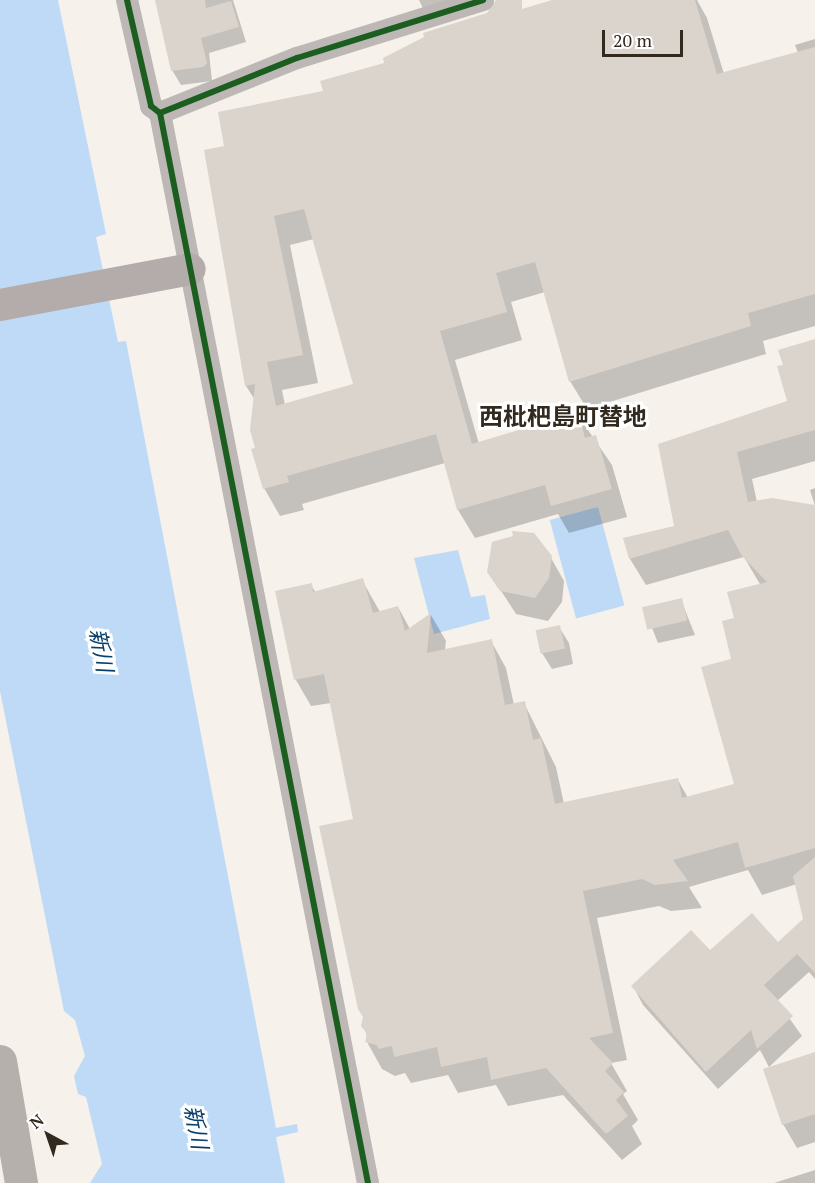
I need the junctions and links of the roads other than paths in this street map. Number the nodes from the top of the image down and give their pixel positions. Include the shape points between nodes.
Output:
1 (127, 0) edge
2 (483, 0) edge
3 (160, 113) junction
4 (190, 269) junction
5 (0, 305) edge
6 (0, 1061) edge
7 (21, 1183) edge
8 (368, 1183) edge

1 - 3 street via 151,106
2 - 3 street via 297,58
3 - 4 street
4 - 5 street
4 - 8 street
6 - 7 main road

